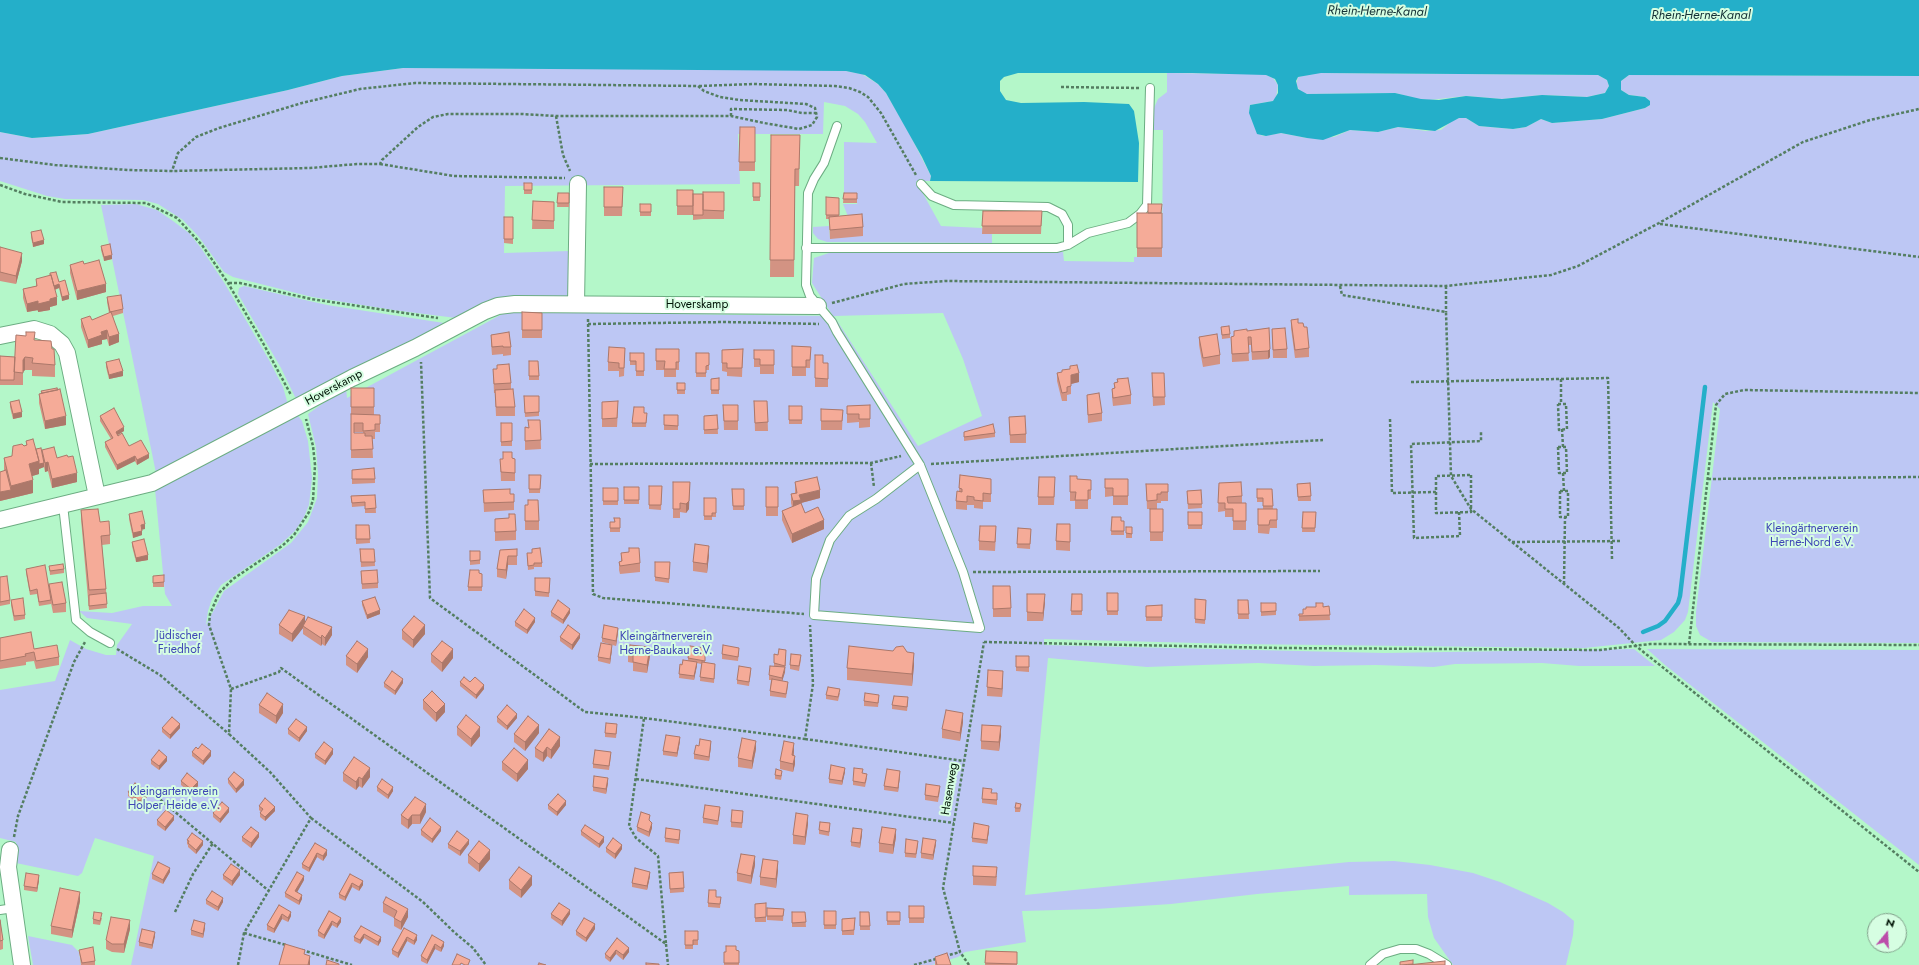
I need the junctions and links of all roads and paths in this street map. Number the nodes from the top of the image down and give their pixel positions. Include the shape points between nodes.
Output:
1 (698, 86) junction
2 (1061, 87) dead end
3 (1150, 88) joint
4 (1919, 109) edge
5 (816, 113) junction
6 (556, 116) junction
7 (732, 116) junction
8 (837, 126) dead end
9 (0, 158) edge
10 (380, 164) junction
11 (172, 171) junction
12 (575, 181) junction
13 (921, 184) joint
14 (0, 185) edge
15 (1659, 224) junction
16 (1068, 245) junction
17 (806, 248) junction
18 (1919, 257) edge
19 (228, 283) junction
20 (1340, 286) junction
21 (1446, 286) junction
22 (576, 304) junction
23 (818, 306) junction
24 (1446, 312) junction
25 (832, 322) junction
26 (455, 327) junction
27 (0, 336) edge
28 (415, 348) junction
29 (1561, 379) junction
30 (1411, 382) dead end
31 (1449, 382) junction
32 (1919, 392) edge
33 (1562, 404) junction
34 (297, 407) junction
35 (1390, 419) dead end
36 (1562, 429) junction
37 (1481, 432) dead end
38 (1323, 440) dead end
39 (1451, 443) junction
40 (1563, 447) junction
41 (914, 452) junction
42 (871, 463) junction
43 (590, 464) junction
44 (920, 465) junction
45 (1563, 473) junction
46 (1452, 476) junction
47 (1919, 477) edge
48 (1708, 479) junction
49 (1564, 491) junction
50 (1436, 492) junction
51 (1412, 493) junction
52 (97, 496) junction
53 (876, 499) junction
54 (63, 505) junction
55 (1471, 509) junction
56 (1459, 512) junction
57 (1565, 517) junction
58 (0, 520) edge
59 (1565, 541) junction
60 (1612, 541) junction
61 (1621, 541) dead end
62 (1512, 542) junction
63 (1612, 559) dead end
64 (1320, 571) dead end
65 (963, 572) junction
66 (1564, 584) junction
67 (814, 615) junction
68 (980, 628) junction
69 (90, 632) junction
70 (984, 642) junction
71 (110, 643) joint
72 (1689, 644) junction
73 (1919, 645) edge
74 (1636, 646) junction
75 (231, 689) junction
76 (644, 718) junction
77 (229, 734) junction
78 (805, 739) junction
79 (964, 761) junction
80 (636, 779) junction
81 (149, 790) dead end
82 (311, 818) junction
83 (954, 823) junction
84 (213, 843) junction
85 (10, 850) joint
86 (1919, 872) edge
87 (269, 891) junction
88 (7, 909) edge
89 (176, 912) dead end
90 (244, 933) junction
91 (666, 944) junction
92 (288, 946) edge
93 (295, 948) edge
94 (960, 952) junction
95 (945, 956) edge
96 (937, 959) edge
97 (22, 965) edge
98 (238, 965) edge
99 (352, 965) edge
100 (486, 965) edge
101 (668, 965) edge
102 (914, 965) edge
103 (969, 965) edge
104 (1370, 965) edge
105 (1447, 965) edge

1 - 5 path via 720,97 806,104 815,108
1 - 11 path via 415,83 360,89 302,103 196,137 178,153
1 - 13 path via 835,86 860,92 868,97 881,113
2 - 3 path
3 - 16 lane via 1147,205 1128,223 1088,233
4 - 15 path via 1870,120 1803,142
5 - 7 path via 731,109
5 - 7 path via 816,121 812,125 799,129
6 - 7 path
6 - 10 path via 477,113 433,117 418,127
6 - 12 path via 563,155
8 - 17 lane via 824,163 808,193
9 - 11 path via 55,165
10 - 11 path
10 - 12 path via 454,176
12 - 22 street
13 - 16 lane via 932,196 954,206 1048,207 1062,214 1068,224
14 - 19 path via 25,194 62,202 134,202 154,206 177,218 202,245
15 - 18 path
15 - 21 path via 1578,266 1551,276
16 - 17 lane via 1057,248
17 - 23 lane via 806,284 810,296
19 - 26 path via 240,283 311,299 441,318
19 - 34 path
20 - 21 path
20 - 23 path via 945,281 904,284
20 - 24 path via 1342,295
21 - 24 path
22 - 23 street, Hoverskamp
22 - 26 street, Hoverskamp via 498,306
23 - 25 lane
24 - 31 path
25 - 41 lane
25 - 43 path via 588,322
26 - 28 street, Hoverskamp
27 - 52 street via 34,329 50,334 62,344 67,353
28 - 34 street, Hoverskamp
28 - 76 path via 421,361 430,598 585,712
29 - 31 path
29 - 33 path
29 - 60 path via 1608,378
30 - 31 path
31 - 39 path
32 - 48 path via 1744,390 1726,394 1716,405
33 - 36 path via 1558,404 1559,430
33 - 36 path via 1566,404 1567,429
34 - 52 street, Hoverskamp via 152,483
34 - 75 path via 306,420 315,465 313,500 309,512 294,535 282,546 225,586 214,602 210,614 208,625
35 - 51 path via 1392,493
36 - 40 path
37 - 39 path via 1481,441
38 - 44 path
39 - 46 path
39 - 51 path via 1411,444
40 - 45 path via 1566,447 1567,472
40 - 45 path via 1558,447 1559,473
41 - 42 path
41 - 44 lane
42 - 43 path
42 - 53 path
43 - 67 path via 593,594 602,598
44 - 53 lane
44 - 65 lane
45 - 49 path
46 - 50 path via 1436,476
46 - 55 path
46 - 55 path via 1470,475
47 - 48 path
48 - 72 path
49 - 57 path via 1568,491 1568,517
49 - 57 path via 1560,491 1560,517
50 - 51 path
50 - 56 path via 1436,513
51 - 56 path via 1414,538 1460,536
52 - 54 street, Hoverskamp
53 - 67 lane via 849,516 830,540 816,579
54 - 58 street, Hoverskamp
54 - 69 lane via 74,614 76,620
55 - 56 path via 1471,512
55 - 62 path
57 - 59 path
59 - 60 path
59 - 62 path
59 - 66 path
60 - 61 path
60 - 63 path
62 - 66 path
64 - 65 path
65 - 68 lane
66 - 74 path via 1619,628
67 - 68 lane
67 - 78 path via 810,624 813,684
68 - 70 path, Hasenweg
69 - 71 lane
69 - 85 path via 71,670 18,816
70 - 74 path via 1273,648 1584,650
70 - 79 path, Hasenweg
71 - 77 path via 160,675
72 - 73 path
72 - 74 path
74 - 86 path
75 - 77 path
75 - 91 path via 279,672 281,668
76 - 78 path
76 - 80 path
77 - 82 path via 270,772
78 - 79 path
79 - 83 path, Hasenweg
80 - 83 path
80 - 91 path via 629,826 636,838 658,856
81 - 84 path
82 - 87 path
82 - 100 path via 423,902 473,948
83 - 94 path, Hasenweg via 943,888
84 - 87 path
84 - 89 path via 193,874
85 - 88 street
87 - 90 path
88 - 97 street
90 - 92 path
90 - 98 path
91 - 101 path
93 - 99 path
94 - 95 path
94 - 103 path, Hasenweg
96 - 102 path
104 - 105 lane via 1383,954 1405,949 1429,954

